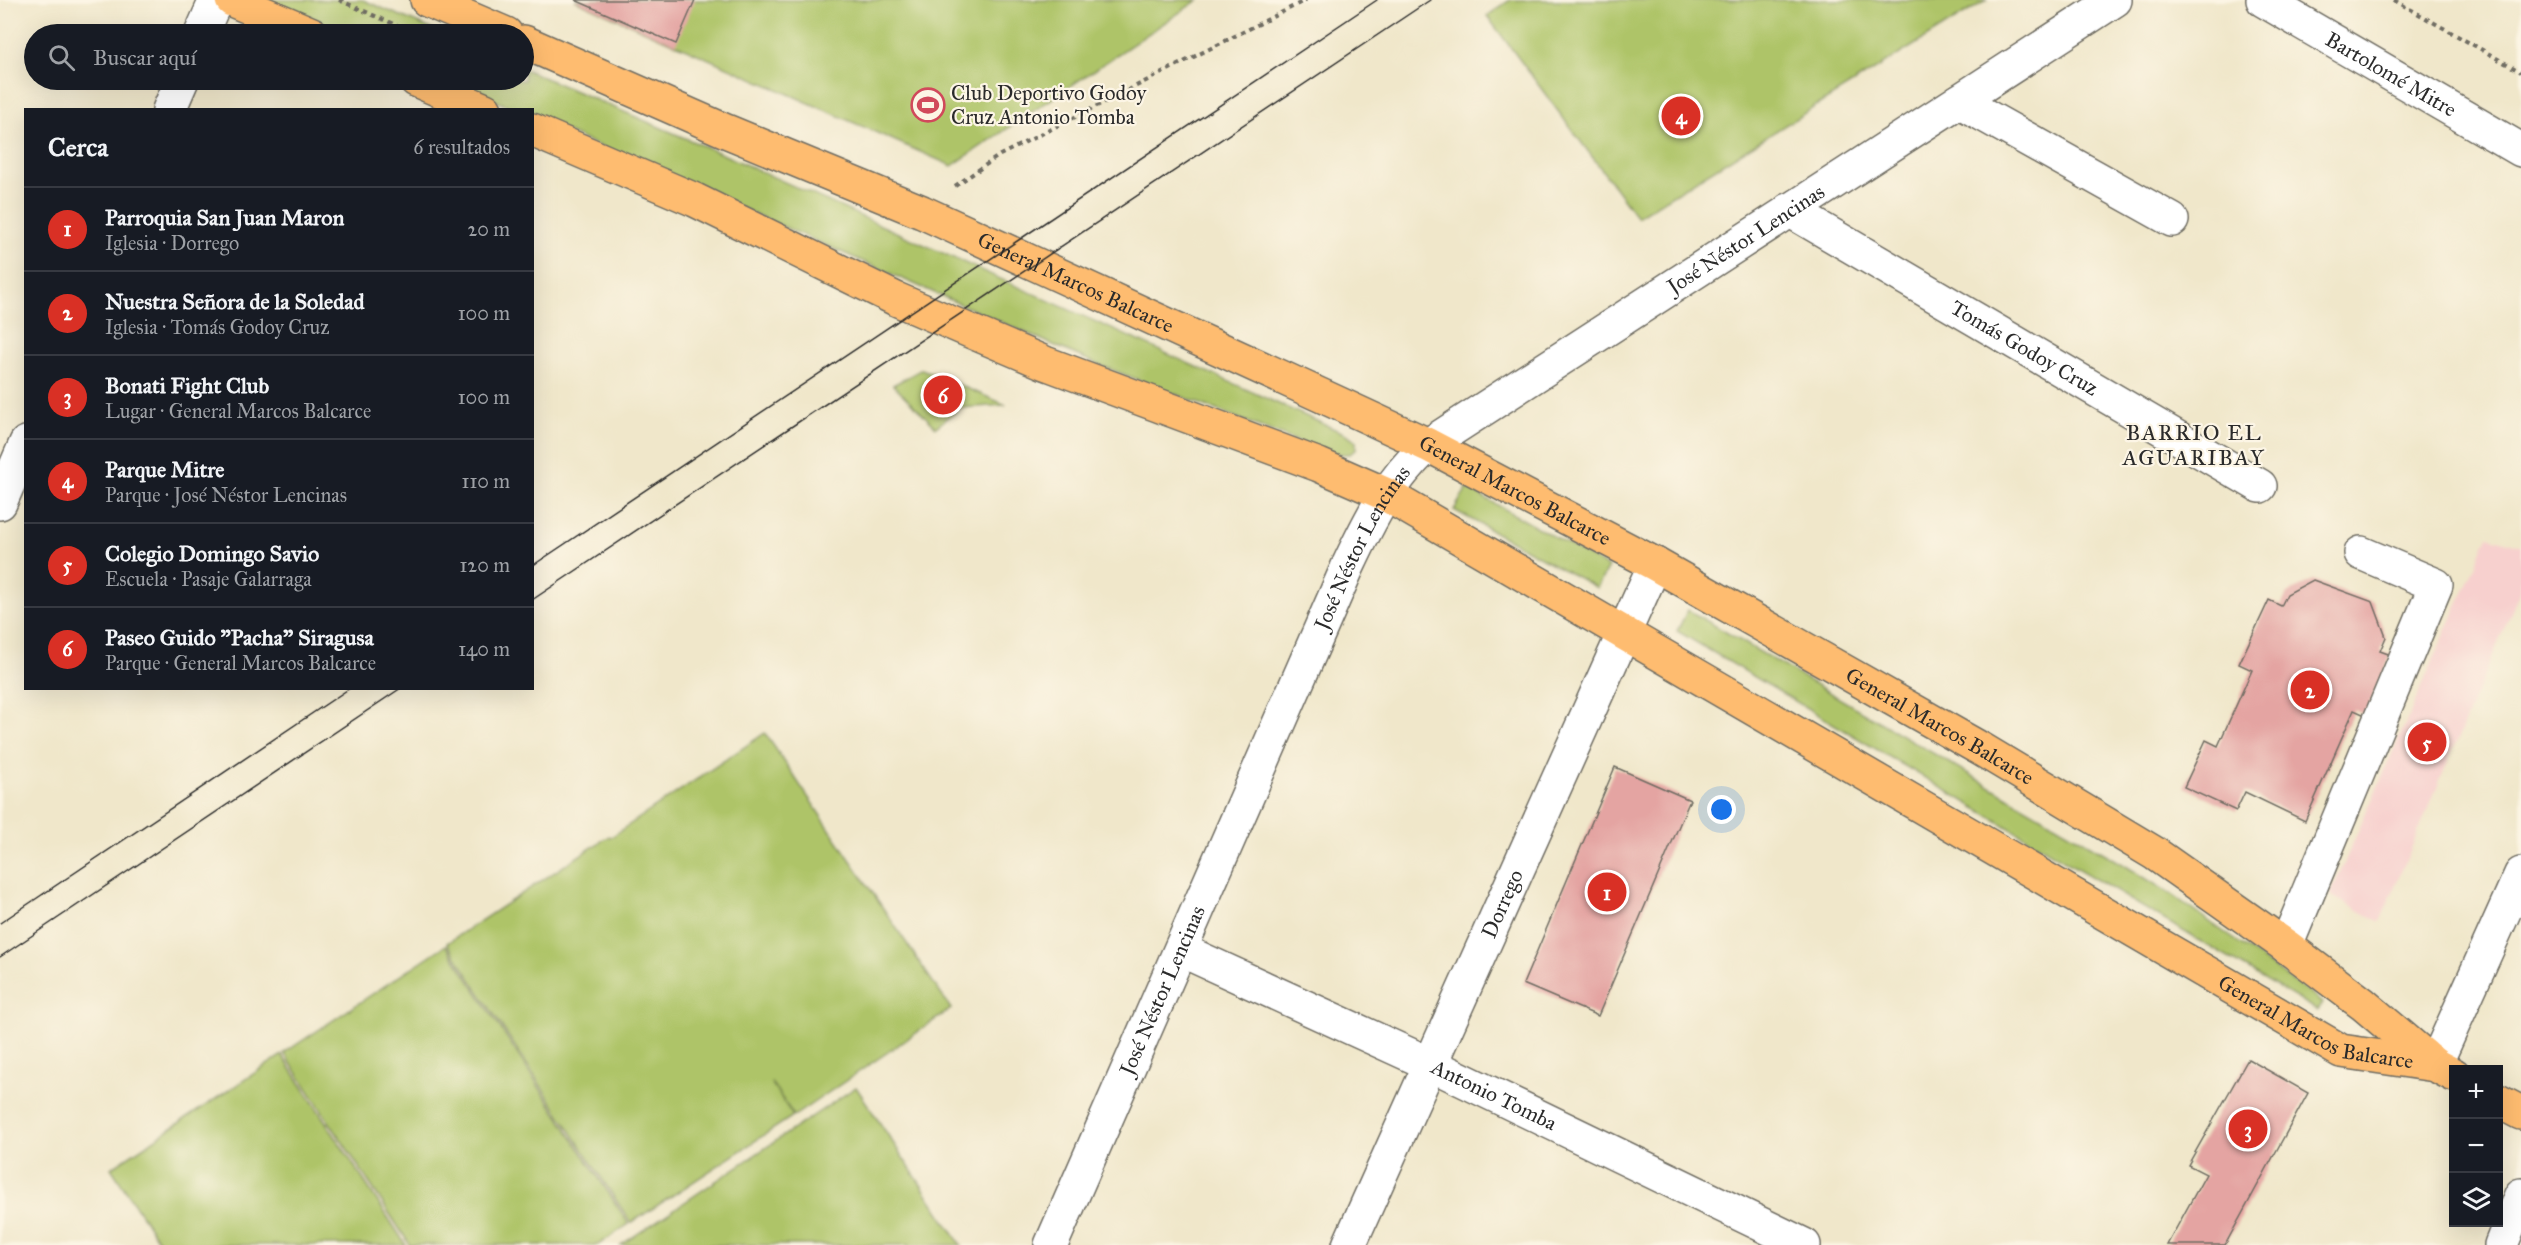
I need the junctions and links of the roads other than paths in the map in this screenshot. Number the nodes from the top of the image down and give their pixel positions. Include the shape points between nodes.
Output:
1 (216, 0) edge
2 (232, 0) edge
3 (428, 0) edge
4 (2115, 0) edge
5 (2263, 0) edge
6 (205, 24) edge
7 (288, 24) edge
8 (483, 24) edge
9 (534, 46) edge
10 (178, 90) edge
11 (439, 90) edge
12 (1959, 101) junction
13 (170, 108) edge
14 (480, 108) edge
15 (534, 131) edge
16 (2521, 150) edge
17 (1789, 210) junction
18 (2172, 220) dead end
19 (1428, 445) junction
20 (24, 448) edge
21 (2260, 486) dead end
22 (1385, 494) junction
23 (0, 503) edge
24 (2361, 554) dead end
25 (1655, 564) junction
26 (1623, 633) junction
27 (2521, 874) edge
28 (2286, 946) junction
29 (1181, 950) junction
30 (1430, 1064) junction
31 (2444, 1070) edge
32 (2503, 1103) edge
33 (2521, 1113) edge
34 (2521, 1196) edge
35 (1051, 1245) edge
36 (1349, 1245) edge
37 (1804, 1245) edge
38 (2501, 1245) edge

1 - 6 street
2 - 7 main road
3 - 8 main road
4 - 12 street, José Néstor Lencinas
5 - 16 street, Bartolomé Mitre
9 - 19 main road, General Marcos Balcarce via 922,212
10 - 13 street
11 - 14 main road
12 - 17 street, José Néstor Lencinas
12 - 18 street
15 - 22 main road, General Marcos Balcarce via 695,200 896,299 981,336
17 - 19 street, José Néstor Lencinas
17 - 21 street, Tomás Godoy Cruz
19 - 22 street, José Néstor Lencinas
19 - 25 main road, General Marcos Balcarce
20 - 23 street
22 - 26 main road, General Marcos Balcarce
22 - 29 street, José Néstor Lencinas via 1348,566
24 - 28 street via 2436,585
25 - 26 street, Dorrego
25 - 28 main road, General Marcos Balcarce via 1981,749 2154,853
26 - 30 street, Dorrego
26 - 31 main road, General Marcos Balcarce via 2341,1052
27 - 31 street
28 - 31 main road, General Marcos Balcarce
29 - 30 street, Antonio Tomba
29 - 35 street, José Néstor Lencinas
30 - 36 street, Dorrego
30 - 37 street, Antonio Tomba
32 - 33 main road
34 - 38 street

